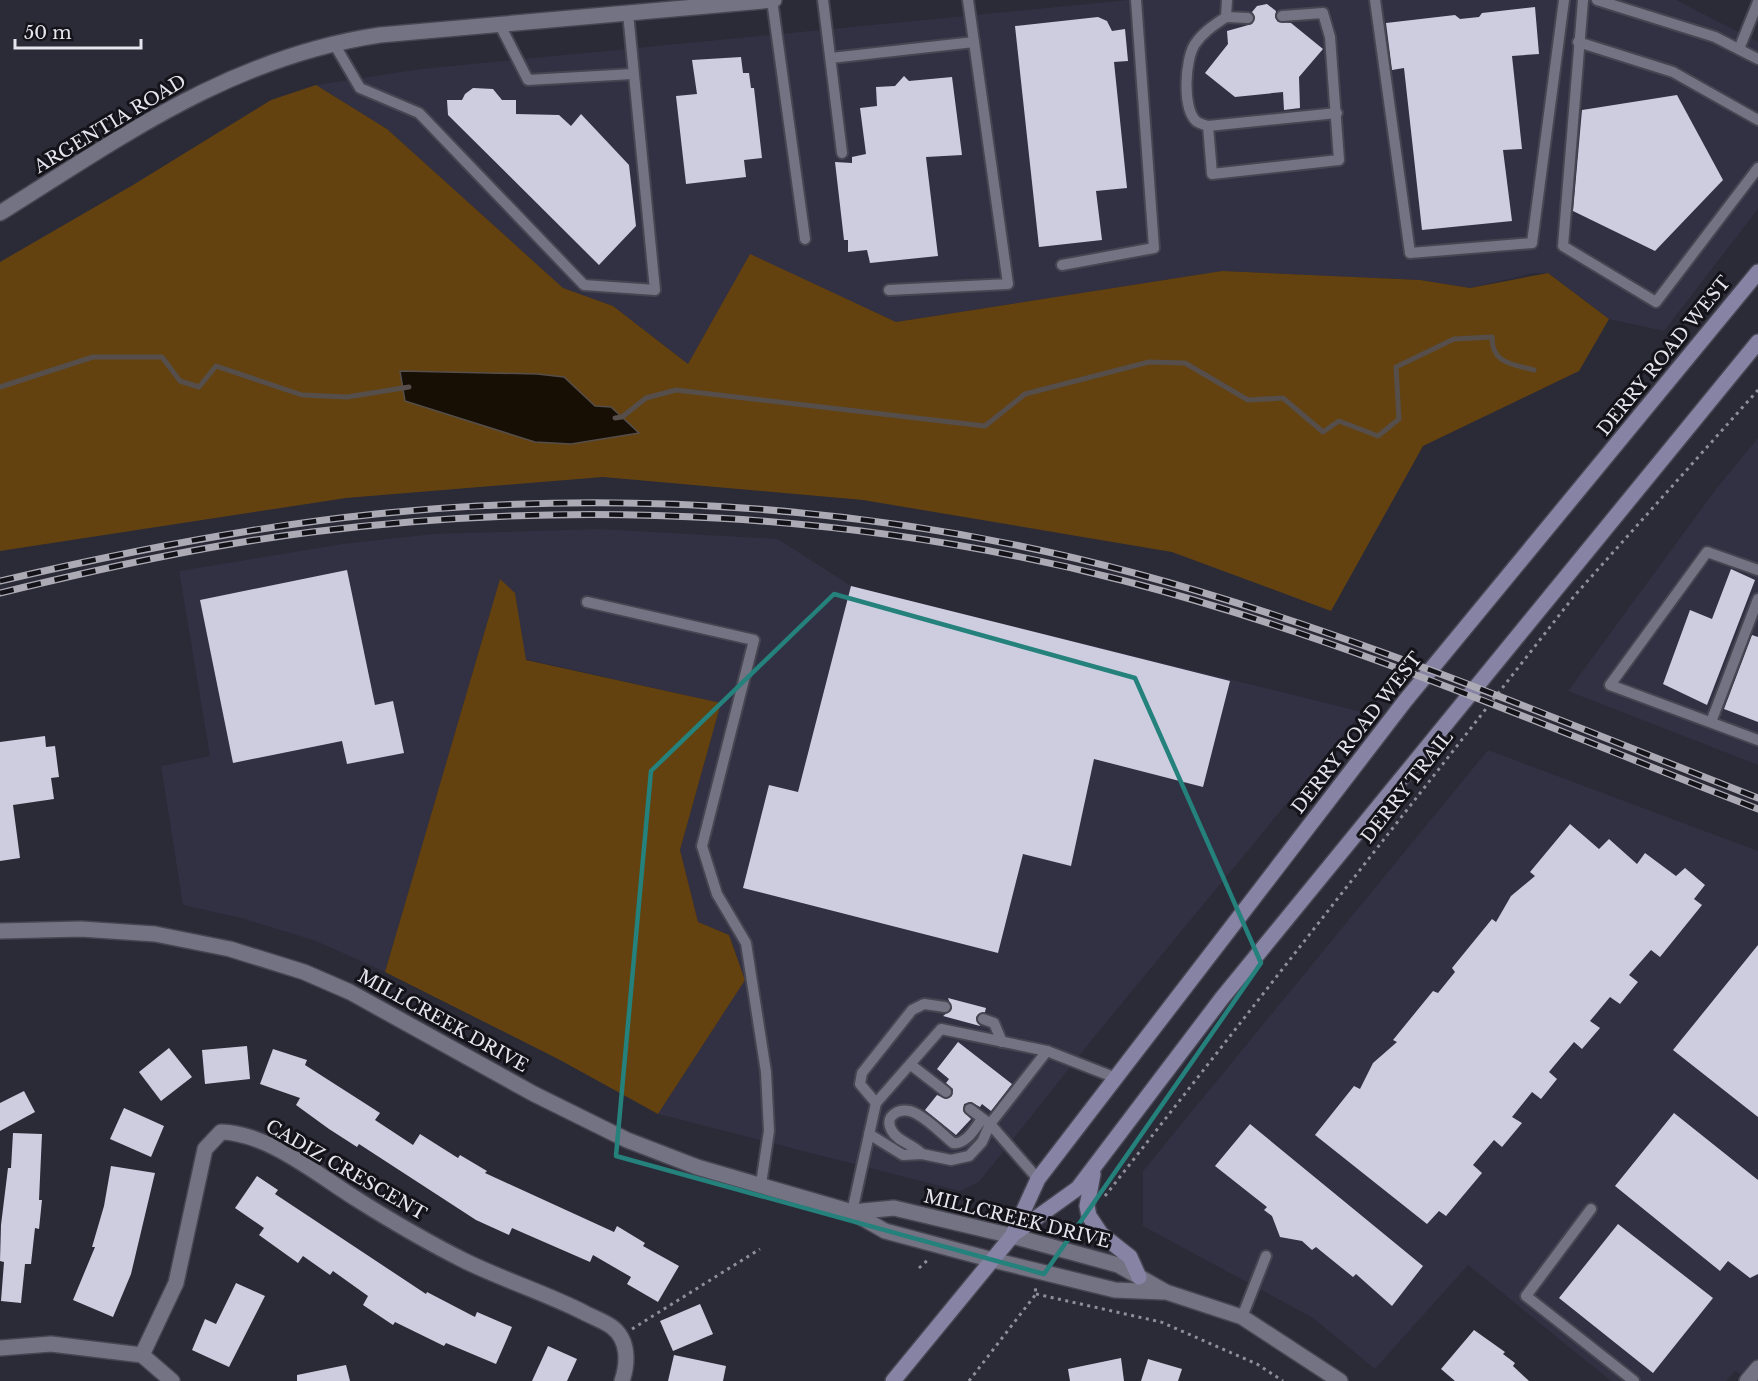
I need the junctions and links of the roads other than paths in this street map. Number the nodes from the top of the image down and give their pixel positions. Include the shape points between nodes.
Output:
1 (773, 0) edge
2 (823, 0) edge
3 (968, 0) edge
4 (1136, 0) edge
5 (1227, 0) edge
6 (1375, 0) edge
7 (1564, 0) edge
8 (1583, 0) edge
9 (1597, 0) edge
10 (1758, 2) edge
11 (628, 13) junction
12 (1282, 16) dead end
13 (1226, 17) junction
14 (1248, 18) dead end
15 (500, 25) junction
16 (333, 42) junction
17 (974, 42) junction
18 (1578, 42) junction
19 (1739, 49) junction
20 (831, 58) junction
21 (1758, 59) edge
22 (632, 74) junction
23 (1337, 113) junction
24 (1758, 120) edge
25 (1208, 126) junction
26 (842, 153) dead end
27 (1758, 168) edge
28 (0, 213) edge
29 (805, 239) dead end
30 (1062, 265) dead end
31 (1758, 272) edge
32 (889, 290) dead end
33 (1758, 342) edge
34 (1758, 570) edge
35 (1758, 599) edge
36 (587, 602) dead end
37 (1754, 623) edge
38 (1710, 722) junction
39 (1758, 740) edge
40 (0, 931) edge
41 (945, 1007) dead end
42 (982, 1019) dead end
43 (1002, 1042) junction
44 (1047, 1051) junction
45 (910, 1065) junction
46 (1116, 1078) junction
47 (946, 1092) dead end
48 (876, 1103) junction
49 (970, 1109) dead end
50 (986, 1122) junction
51 (869, 1134) junction
52 (922, 1154) junction
53 (1094, 1168) junction
54 (1038, 1179) junction
55 (761, 1184) junction
56 (1591, 1209) dead end
57 (852, 1212) junction
58 (1012, 1236) junction
59 (1266, 1256) dead end
60 (993, 1260) junction
61 (1139, 1277) junction
62 (1166, 1292) junction
63 (1242, 1317) junction
64 (0, 1348) edge
65 (142, 1355) junction
66 (1758, 1368) edge
67 (172, 1381) edge
68 (622, 1381) edge
69 (893, 1381) edge
70 (1340, 1381) edge
71 (1634, 1381) edge
72 (1747, 1381) edge

1 - 11 street, ARGENTIA ROAD
1 - 29 lane
2 - 20 lane
3 - 17 lane
4 - 30 lane via 1154,248
5 - 13 lane
6 - 7 lane via 1410,253 1532,243
8 - 18 lane
9 - 19 lane via 1715,37
10 - 19 lane
11 - 15 street, ARGENTIA ROAD
11 - 22 lane
12 - 23 lane via 1323,13 1330,37
13 - 14 lane
13 - 25 lane via 1193,46 1186,66 1189,107 1196,121
15 - 16 street, ARGENTIA ROAD
15 - 22 lane via 528,80
16 - 22 lane via 360,88 419,113 584,285 655,290
16 - 28 street, ARGENTIA ROAD via 252,69 173,105
17 - 20 lane
17 - 32 lane via 1008,284
18 - 24 lane via 1673,72
18 - 27 lane via 1563,246 1656,302
19 - 21 lane
20 - 26 lane
23 - 25 lane
23 - 25 lane via 1339,160 1212,174
31 - 46 main road, DERRY ROAD WEST via 1404,701
33 - 53 main road, DERRY ROAD WEST via 1222,998
34 - 38 lane via 1707,552 1610,685
35 - 37 lane
36 - 55 lane via 754,640 702,846 717,894 746,943 766,1072 769,1131
37 - 38 lane
38 - 39 lane
40 - 55 street, MILLCREEK DRIVE via 81,928 155,934 230,949 304,972 350,992 534,1094 627,1140 697,1167
41 - 48 lane via 924,1004 912,1010 862,1073 860,1084
42 - 43 lane via 994,1023
43 - 44 lane
43 - 45 lane via 941,1029
44 - 46 lane
44 - 50 lane
45 - 47 lane
45 - 48 lane
46 - 54 main road, DERRY ROAD WEST
48 - 51 lane
49 - 50 lane
50 - 52 lane via 982,1142 969,1156 951,1160
50 - 52 lane via 958,1144 915,1112 899,1110 889,1122 890,1130
50 - 54 lane
51 - 52 lane via 903,1155
51 - 57 lane
53 - 58 main road, DERRY ROAD WEST via 1078,1188
53 - 61 main road via 1087,1206 1089,1216 1101,1234 1130,1257
54 - 58 main road, DERRY ROAD WEST
55 - 57 street, MILLCREEK DRIVE
56 - 71 lane via 1526,1296
57 - 58 street, MILLCREEK DRIVE via 894,1208
57 - 60 street, MILLCREEK DRIVE via 885,1231
58 - 60 main road, DERRY ROAD WEST
58 - 61 street, MILLCREEK DRIVE via 1118,1265
59 - 63 lane
60 - 62 street, MILLCREEK DRIVE via 1115,1290
60 - 69 main road, DERRY ROAD WEST
61 - 62 street, MILLCREEK DRIVE
62 - 63 street, MILLCREEK DRIVE
63 - 70 street, MILLCREEK DRIVE
64 - 65 street via 51,1344
65 - 67 street
65 - 68 street, CADIZ CRESCENT via 176,1283 205,1149 221,1132 241,1132 466,1262 561,1301 612,1327 627,1352
66 - 72 street

